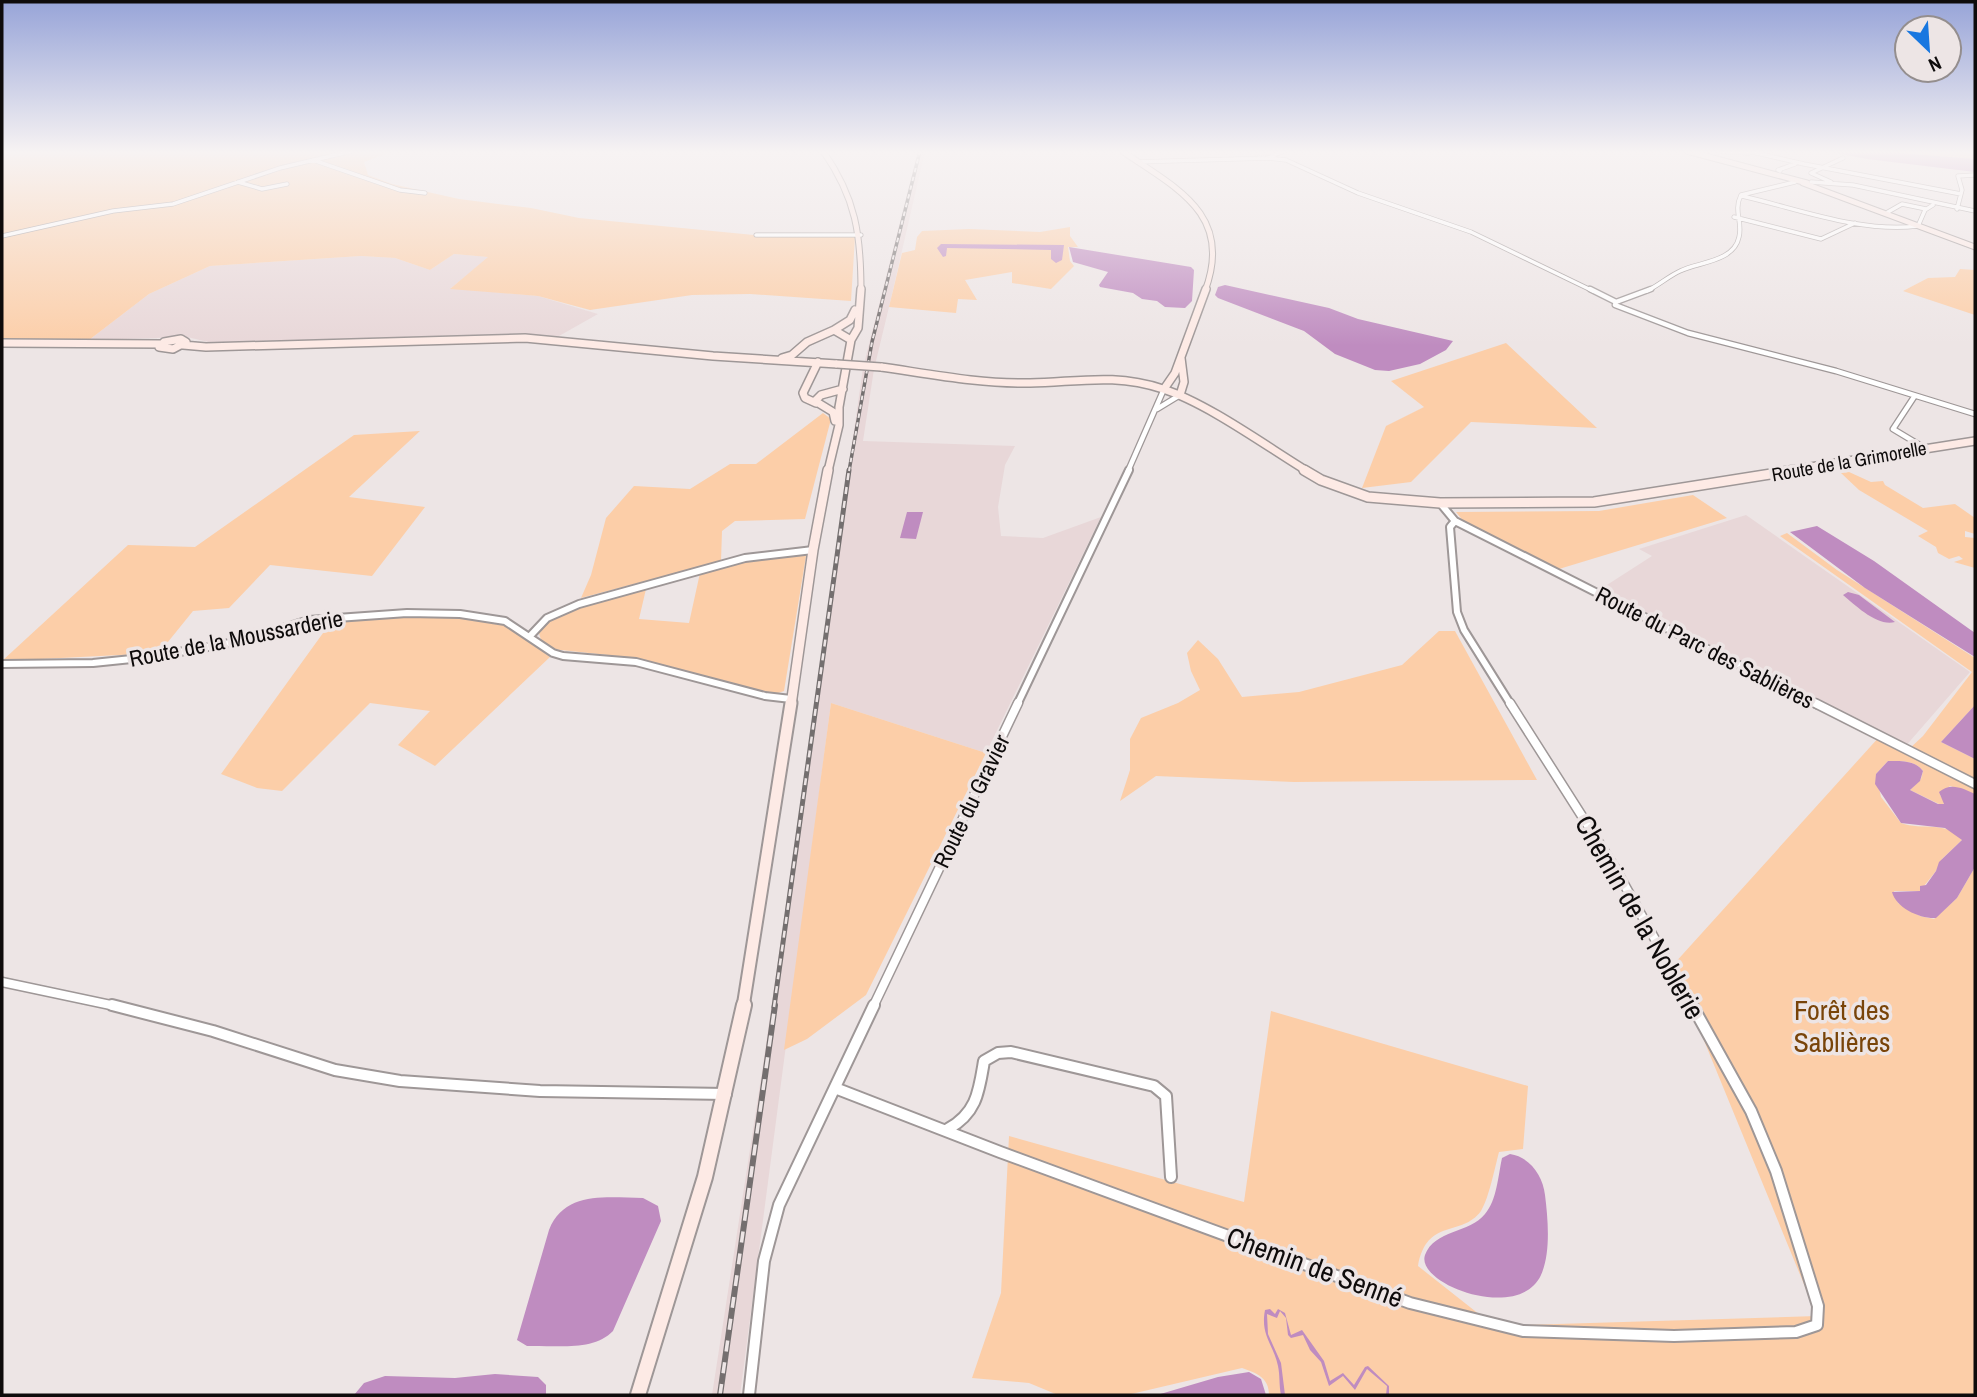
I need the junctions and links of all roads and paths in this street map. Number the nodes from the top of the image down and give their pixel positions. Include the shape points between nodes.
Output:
1 (90, 216) edge
2 (856, 216) edge
3 (1205, 216) edge
4 (1423, 216) edge
5 (1759, 216) edge
6 (1830, 216) edge
7 (1889, 216) edge
8 (1922, 216) edge
9 (1734, 217) joint
10 (1856, 222) junction
11 (1761, 223) junction
12 (1915, 227) junction
13 (756, 235) dead end
14 (861, 235) junction
15 (2, 236) edge
16 (1975, 247) edge
17 (861, 292) junction
18 (1616, 302) junction
19 (842, 324) junction
20 (856, 328) junction
21 (838, 332) junction
22 (851, 340) junction
23 (2, 344) edge
24 (792, 355) junction
25 (1181, 358) junction
26 (778, 360) junction
27 (804, 361) junction
28 (818, 362) junction
29 (843, 388) junction
30 (1164, 389) junction
31 (806, 391) junction
32 (830, 394) junction
33 (1177, 394) junction
34 (821, 395) junction
35 (1914, 397) junction
36 (842, 401) junction
37 (816, 403) junction
38 (825, 407) junction
39 (1157, 410) junction
40 (1975, 414) edge
41 (1975, 441) edge
42 (1923, 447) junction
43 (830, 460) junction
44 (1440, 503) junction
45 (1455, 521) junction
46 (813, 551) junction
47 (530, 636) junction
48 (2, 664) edge
49 (791, 699) junction
50 (1975, 784) edge
51 (2, 982) edge
52 (835, 1088) junction
53 (727, 1094) junction
54 (948, 1129) junction
55 (1171, 1177) dead end
56 (1817, 1325) joint
57 (638, 1395) edge
58 (749, 1395) edge

1 - 15 street
2 - 14 street
3 - 25 street via 1214,236 1214,267
4 - 18 street via 1479,236
5 - 11 street
6 - 10 street
7 - 12 street
8 - 12 street
9 - 11 street
9 - 18 street via 1741,232 1738,244 1727,253
10 - 11 street via 1821,239
10 - 12 street
12 - 16 street
13 - 14 street
14 - 17 street
17 - 19 street via 852,317
17 - 20 street
18 - 35 street via 1656,323 1864,379
19 - 20 street
19 - 21 street
20 - 21 street
20 - 22 street
21 - 22 street
21 - 24 street via 807,342
22 - 29 street
23 - 26 street, Route de la Grimorelle via 161,344 163,349 525,338
24 - 26 street
24 - 27 street
25 - 30 street
25 - 33 street via 1184,382
26 - 27 street, Route de la Grimorelle
27 - 28 street, Route de la Grimorelle
28 - 30 street, Route de la Grimorelle, bridge via 984,381 1089,378
28 - 31 street
29 - 32 street
29 - 36 street
30 - 33 street, Route de la Grimorelle
30 - 39 street, Route du Gravier
31 - 34 street
31 - 37 street via 805,398
32 - 34 street
32 - 36 street
33 - 39 street
33 - 44 street, Route de la Grimorelle via 1336,487 1368,497
34 - 37 street
35 - 40 street
35 - 42 street via 1894,429
36 - 38 street
36 - 43 street
37 - 38 street
38 - 43 street via 835,417
39 - 52 street, Route du Gravier
41 - 42 street, Route de la Grimorelle
42 - 44 street, Route de la Grimorelle via 1835,465 1569,504
43 - 46 street
44 - 45 street, Route du Parc des Sablières
45 - 50 street, Route du Parc des Sablières
45 - 56 street, Chemin de la Noblerie via 1450,527 1457,612 1464,630 1615,868 1751,1111 1776,1171 1815,1294
46 - 47 street via 745,558 579,604 547,618
46 - 49 street
47 - 48 street, Route de la Moussarderie via 505,621 482,617 438,612 367,615 309,621 241,641 151,657
47 - 49 street, Route de la Moussarderie via 563,656 636,662
49 - 53 street via 751,970
51 - 53 street via 193,1025 316,1066 356,1074 555,1090
52 - 54 street, Chemin de Senné
52 - 58 street, Route du Gravier via 768,1239
53 - 57 street
54 - 55 street via 971,1114 984,1061 1011,1052 1160,1090 1168,1107
54 - 56 street, Chemin de Senné via 1410,1303 1523,1331 1674,1336 1796,1332

